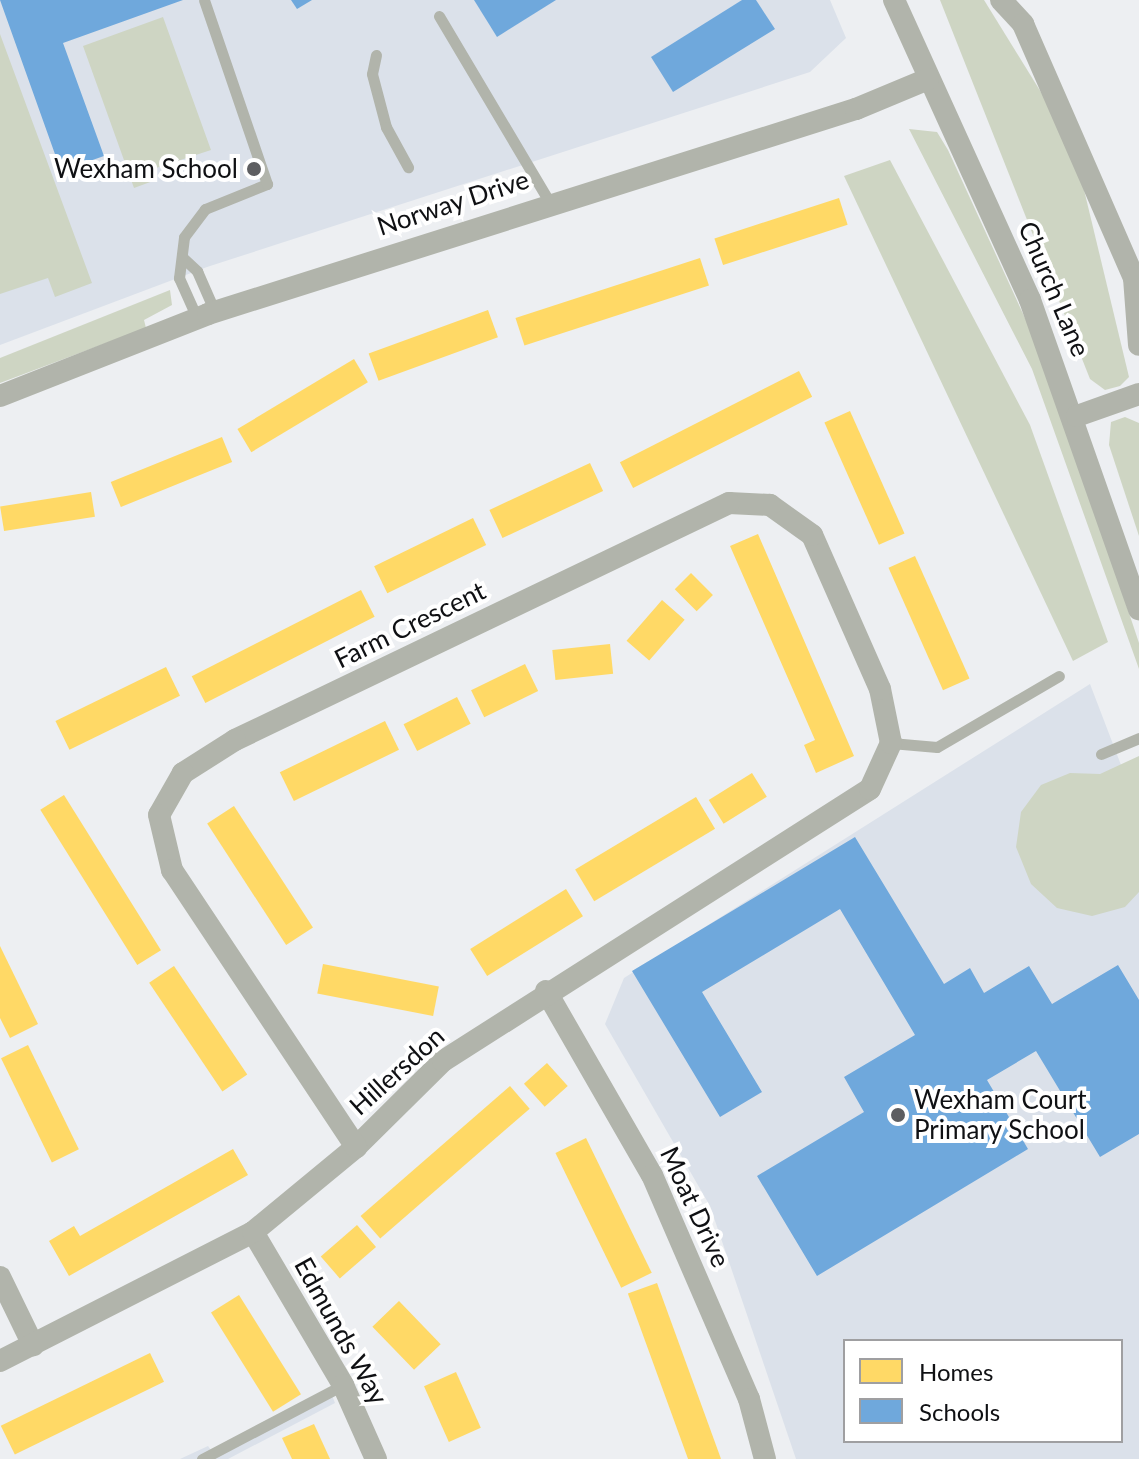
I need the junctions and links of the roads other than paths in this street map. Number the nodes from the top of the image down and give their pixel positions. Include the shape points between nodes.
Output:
1 (204, 0) edge
2 (894, 0) edge
3 (1001, 0) edge
4 (439, 16) dead end
5 (376, 55) dead end
6 (928, 79) junction
7 (408, 167) dead end
8 (549, 201) junction
9 (182, 257) junction
10 (1137, 277) edge
11 (206, 315) junction
12 (1139, 345) edge
13 (1139, 394) edge
14 (0, 396) edge
15 (1077, 416) junction
16 (1139, 609) edge
17 (1059, 676) dead end
18 (1139, 738) edge
19 (891, 743) junction
20 (1101, 754) dead end
21 (546, 991) junction
22 (356, 1147) junction
23 (253, 1232) junction
24 (0, 1277) edge
25 (33, 1345) junction
26 (0, 1361) edge
27 (343, 1385) junction
28 (202, 1459) edge
29 (376, 1459) edge
30 (765, 1459) edge

1 - 9 lane via 267,184 205,209 184,237
2 - 6 street, Church Lane
3 - 10 street via 1023,24
4 - 8 lane
5 - 7 lane via 372,74 386,127
6 - 8 street, Norway Drive via 856,109
6 - 15 street, Church Lane
8 - 11 street, Norway Drive
9 - 11 lane via 197,271
9 - 11 lane via 179,278
10 - 12 street
11 - 14 street, Norway Drive
13 - 15 street
15 - 16 street, Church Lane
17 - 19 lane via 937,747
18 - 20 lane
19 - 21 street, Hillersdon via 870,789
19 - 22 street, Farm Crescent via 880,689 812,535 770,505 729,503 235,740 183,773 159,815 172,870
21 - 22 street, Hillersdon via 443,1061
21 - 30 street, Moat Drive via 652,1175 749,1399
22 - 23 street, Hillersdon
23 - 25 street, Hillersdon
23 - 27 street, Edmunds Way
24 - 25 street
25 - 26 street, Hillersdon
27 - 28 lane
27 - 29 street, Edmunds Way

